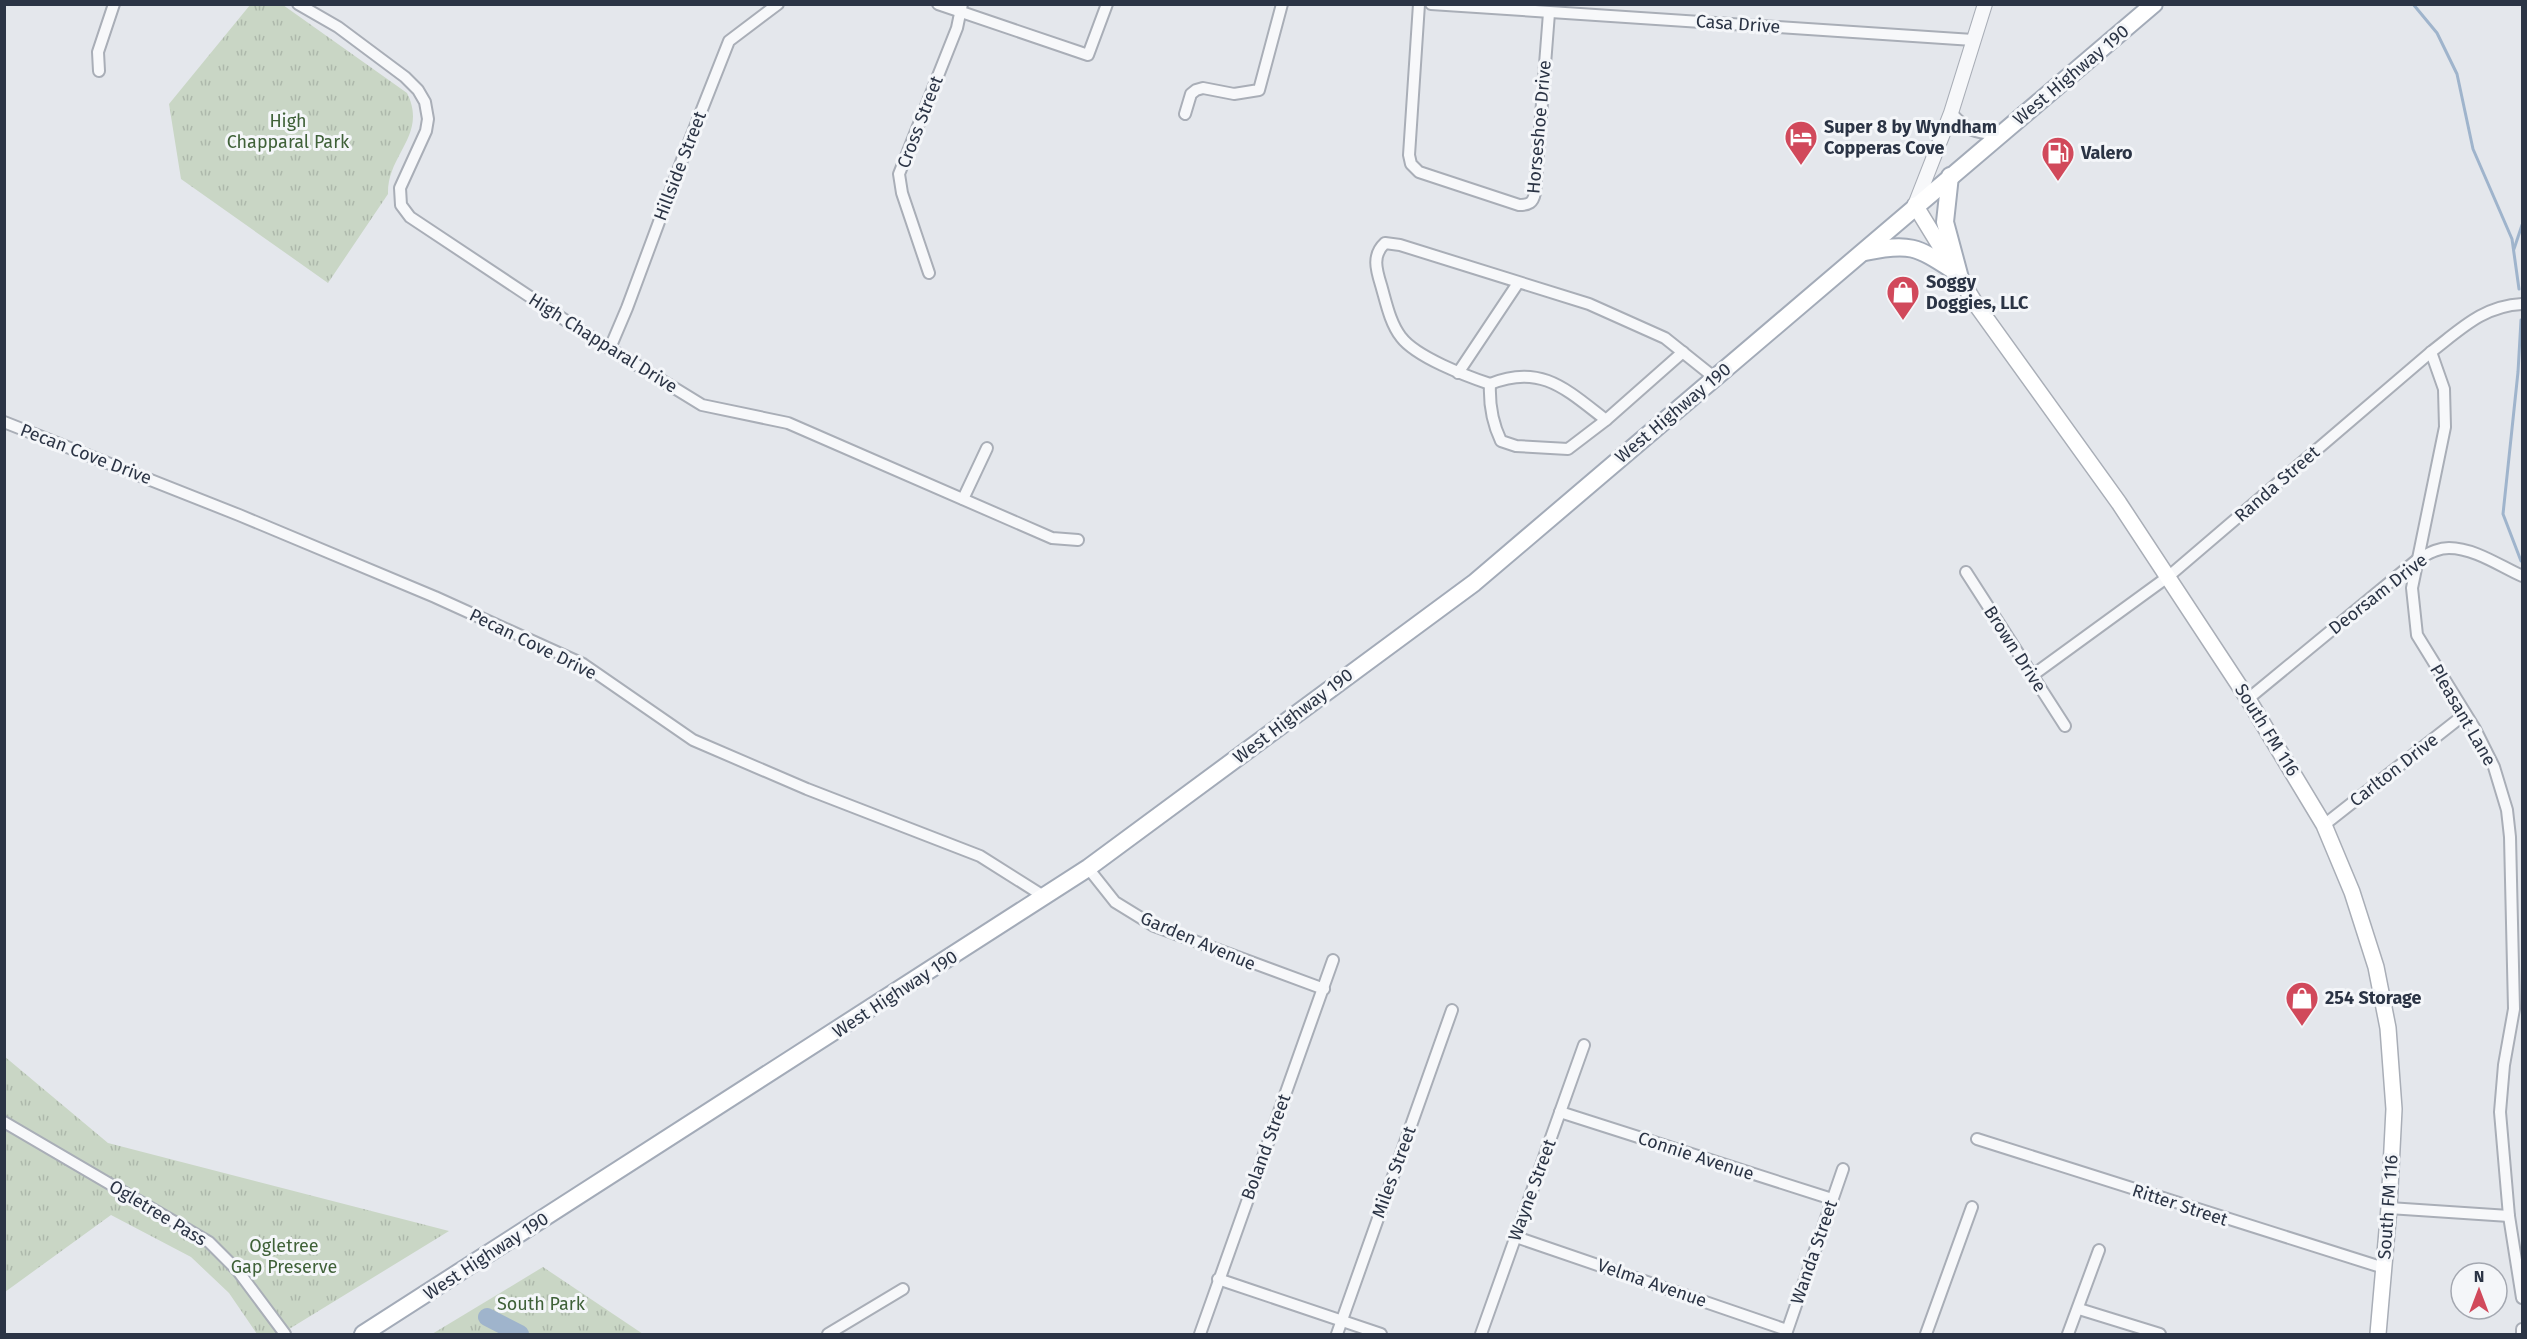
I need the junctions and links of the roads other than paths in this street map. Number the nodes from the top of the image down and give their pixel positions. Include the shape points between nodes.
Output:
1 (114, 4) edge
2 (298, 4) edge
3 (778, 4) edge
4 (939, 4) edge
5 (1107, 4) edge
6 (1282, 4) edge
7 (1419, 4) edge
8 (1431, 4) edge
9 (1984, 4) edge
10 (2154, 4) edge
11 (961, 8) edge
12 (1549, 13) junction
13 (1973, 40) junction
14 (99, 71) dead end
15 (1951, 112) junction
16 (1185, 114) dead end
17 (2000, 135) junction
18 (1950, 176) junction
19 (1915, 205) junction
20 (1864, 252) junction
21 (929, 273) dead end
22 (1958, 275) junction
23 (1518, 282) junction
24 (2523, 304) edge
25 (610, 348) junction
26 (1683, 352) junction
27 (2431, 352) junction
28 (1458, 373) junction
29 (1715, 378) junction
30 (1490, 384) junction
31 (1606, 420) junction
32 (4, 422) edge
33 (987, 448) dead end
34 (963, 499) junction
35 (1078, 540) dead end
36 (2418, 559) junction
37 (1966, 572) dead end
38 (2169, 576) junction
39 (2523, 576) edge
40 (2033, 675) junction
41 (2248, 699) junction
42 (2465, 714) junction
43 (2065, 726) dead end
44 (2324, 825) junction
45 (1088, 868) junction
46 (1045, 897) junction
47 (2518, 939) edge
48 (1333, 960) dead end
49 (1324, 990) junction
50 (1452, 1010) dead end
51 (1584, 1045) dead end
52 (1560, 1112) junction
53 (4, 1122) edge
54 (1977, 1139) dead end
55 (1843, 1169) dead end
56 (1832, 1199) junction
57 (1972, 1207) dead end
58 (2389, 1208) junction
59 (2509, 1216) junction
60 (1516, 1236) junction
61 (2099, 1250) dead end
62 (2384, 1268) junction
63 (1218, 1280) junction
64 (903, 1289) dead end
65 (2523, 1298) edge
66 (2079, 1309) junction
67 (1341, 1320) junction
68 (2523, 1329) edge
69 (1786, 1332) edge
70 (285, 1335) edge
71 (363, 1335) edge
72 (828, 1335) edge
73 (1200, 1335) edge
74 (1337, 1335) edge
75 (1381, 1335) edge
76 (1481, 1335) edge
77 (1926, 1335) edge
78 (2068, 1335) edge
79 (2160, 1335) edge
80 (2378, 1335) edge
81 (2522, 1335) edge

1 - 14 street via 98,52
2 - 25 street, High Chapparal Drive via 338,27 405,77 425,102 426,131 400,188 401,205 410,217
3 - 25 street, Hillside Street via 729,41
4 - 11 street
5 - 11 street via 1088,55
6 - 16 street via 1259,90 1234,94 1196,90
7 - 12 street, Horseshoe Drive via 1411,164 1419,172 1519,205 1534,201
8 - 12 street, Casa Drive
9 - 13 street
10 - 17 main road, West Highway 190
11 - 21 street, Cross Street via 957,28 899,174
12 - 13 street, Casa Drive
13 - 15 street
15 - 17 street via 1965,128
15 - 19 street
17 - 18 main road, West Highway 190
18 - 19 main road, West Highway 190
18 - 22 main road via 1945,222
19 - 20 main road, West Highway 190
19 - 22 main road, South FM 116
20 - 22 main road via 1915,247
20 - 29 main road, West Highway 190
22 - 38 main road, South FM 116
23 - 26 street via 1589,304 1665,338
23 - 28 street
23 - 28 street via 1401,245 1385,243 1378,250 1375,266 1402,339
24 - 27 street, Randa Street via 2505,304 2486,311
25 - 34 street, High Chapparal Drive via 702,405 788,423
26 - 29 street
26 - 31 street
27 - 36 street, Pleasant Lane via 2444,389 2445,427
27 - 38 street, Randa Street
28 - 30 street
29 - 45 main road, West Highway 190 via 1474,582
30 - 31 street via 1528,375 1539,378 1562,386
30 - 31 street via 1494,428 1501,441 1516,446 1568,449
32 - 46 street, Pecan Cove Drive via 239,515 573,659 693,740 807,789 980,855
33 - 34 street
34 - 35 street, High Chapparal Drive via 1052,538
36 - 39 street, Deorsam Drive via 2449,548 2467,551
36 - 41 street, Deorsam Drive
36 - 42 street, Pleasant Lane via 2412,588 2417,635
37 - 40 street, Brown Drive
38 - 40 street, Randa Street
38 - 41 main road, South FM 116
40 - 43 street, Brown Drive
41 - 44 main road, South FM 116
42 - 44 street, Carlton Drive
42 - 47 street, Pleasant Lane via 2494,767 2507,810
44 - 58 main road, South FM 116 via 2352,892 2376,967 2388,1028 2394,1109
45 - 46 main road, West Highway 190
45 - 49 street, Garden Avenue via 1114,902 1154,926
46 - 71 main road, West Highway 190
47 - 59 street, Pleasant Lane via 2514,1009 2500,1112
48 - 49 street, Boland Street
49 - 63 street, Boland Street
50 - 67 street, Miles Street
51 - 52 street, Wayne Street
52 - 56 street, Connie Avenue
52 - 60 street, Wayne Street
53 - 70 street, Ogletree Pass via 209,1242 238,1271
54 - 62 street, Ritter Street
55 - 56 street, Wanda Street
56 - 69 street, Wanda Street
57 - 77 street
58 - 59 street
58 - 62 main road, South FM 116
59 - 65 street, Pleasant Lane
60 - 69 street, Velma Avenue
60 - 76 street, Wayne Street
61 - 66 street
62 - 80 main road, South FM 116
63 - 67 street
63 - 73 street, Boland Street
64 - 72 street
66 - 78 street
66 - 79 street
67 - 74 street, Miles Street
67 - 75 street
68 - 81 street

